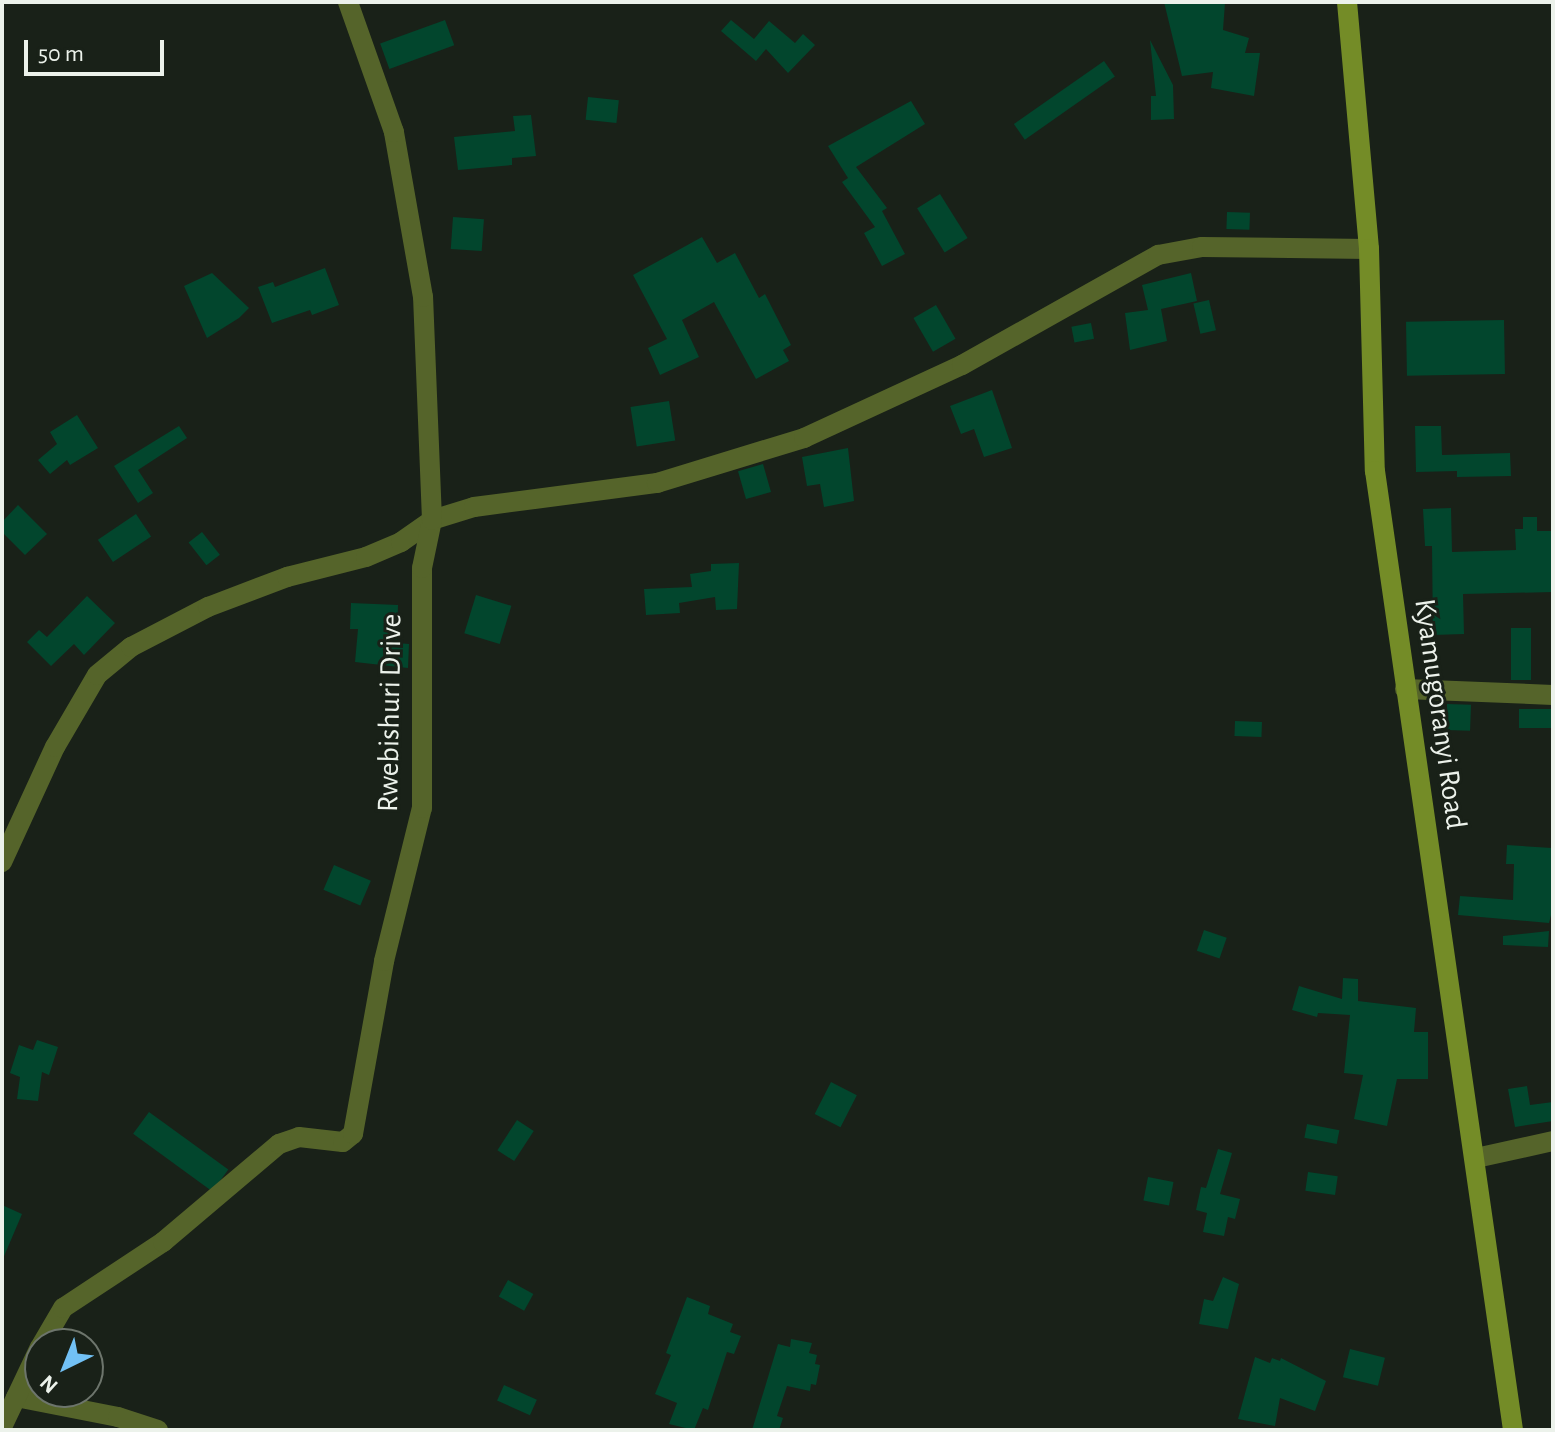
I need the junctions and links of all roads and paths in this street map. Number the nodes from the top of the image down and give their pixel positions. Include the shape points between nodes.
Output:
1 (348, 2) edge
2 (1347, 2) edge
3 (1369, 249) junction
4 (432, 520) junction
5 (1405, 689) junction
6 (1553, 695) edge
7 (2, 862) edge
8 (1553, 1141) edge
9 (1476, 1158) junction
10 (51, 1328) edge
11 (24, 1381) edge
12 (16, 1397) junction
13 (2, 1427) edge
14 (158, 1430) edge
15 (1513, 1430) edge

1 - 4 street, Rwebishuri Drive via 394,132 423,297
2 - 3 street, Kyamugoranyi Road
3 - 4 street via 1202,247 1158,255 962,365 804,438 657,483 474,507
3 - 5 street, Kyamugoranyi Road via 1375,471
4 - 7 street via 401,542 366,557 287,577 208,607 131,647 97,675 79,701
4 - 10 street, Rwebishuri Drive via 422,568 422,808 384,961 353,1134 343,1142 299,1137 279,1144 163,1242 63,1308
5 - 6 street
5 - 9 street, Kyamugoranyi Road
8 - 9 street
9 - 15 street, Kyamugoranyi Road
11 - 12 street, Rwebishuri Drive
12 - 13 street, Rwebishuri Drive
12 - 14 street

